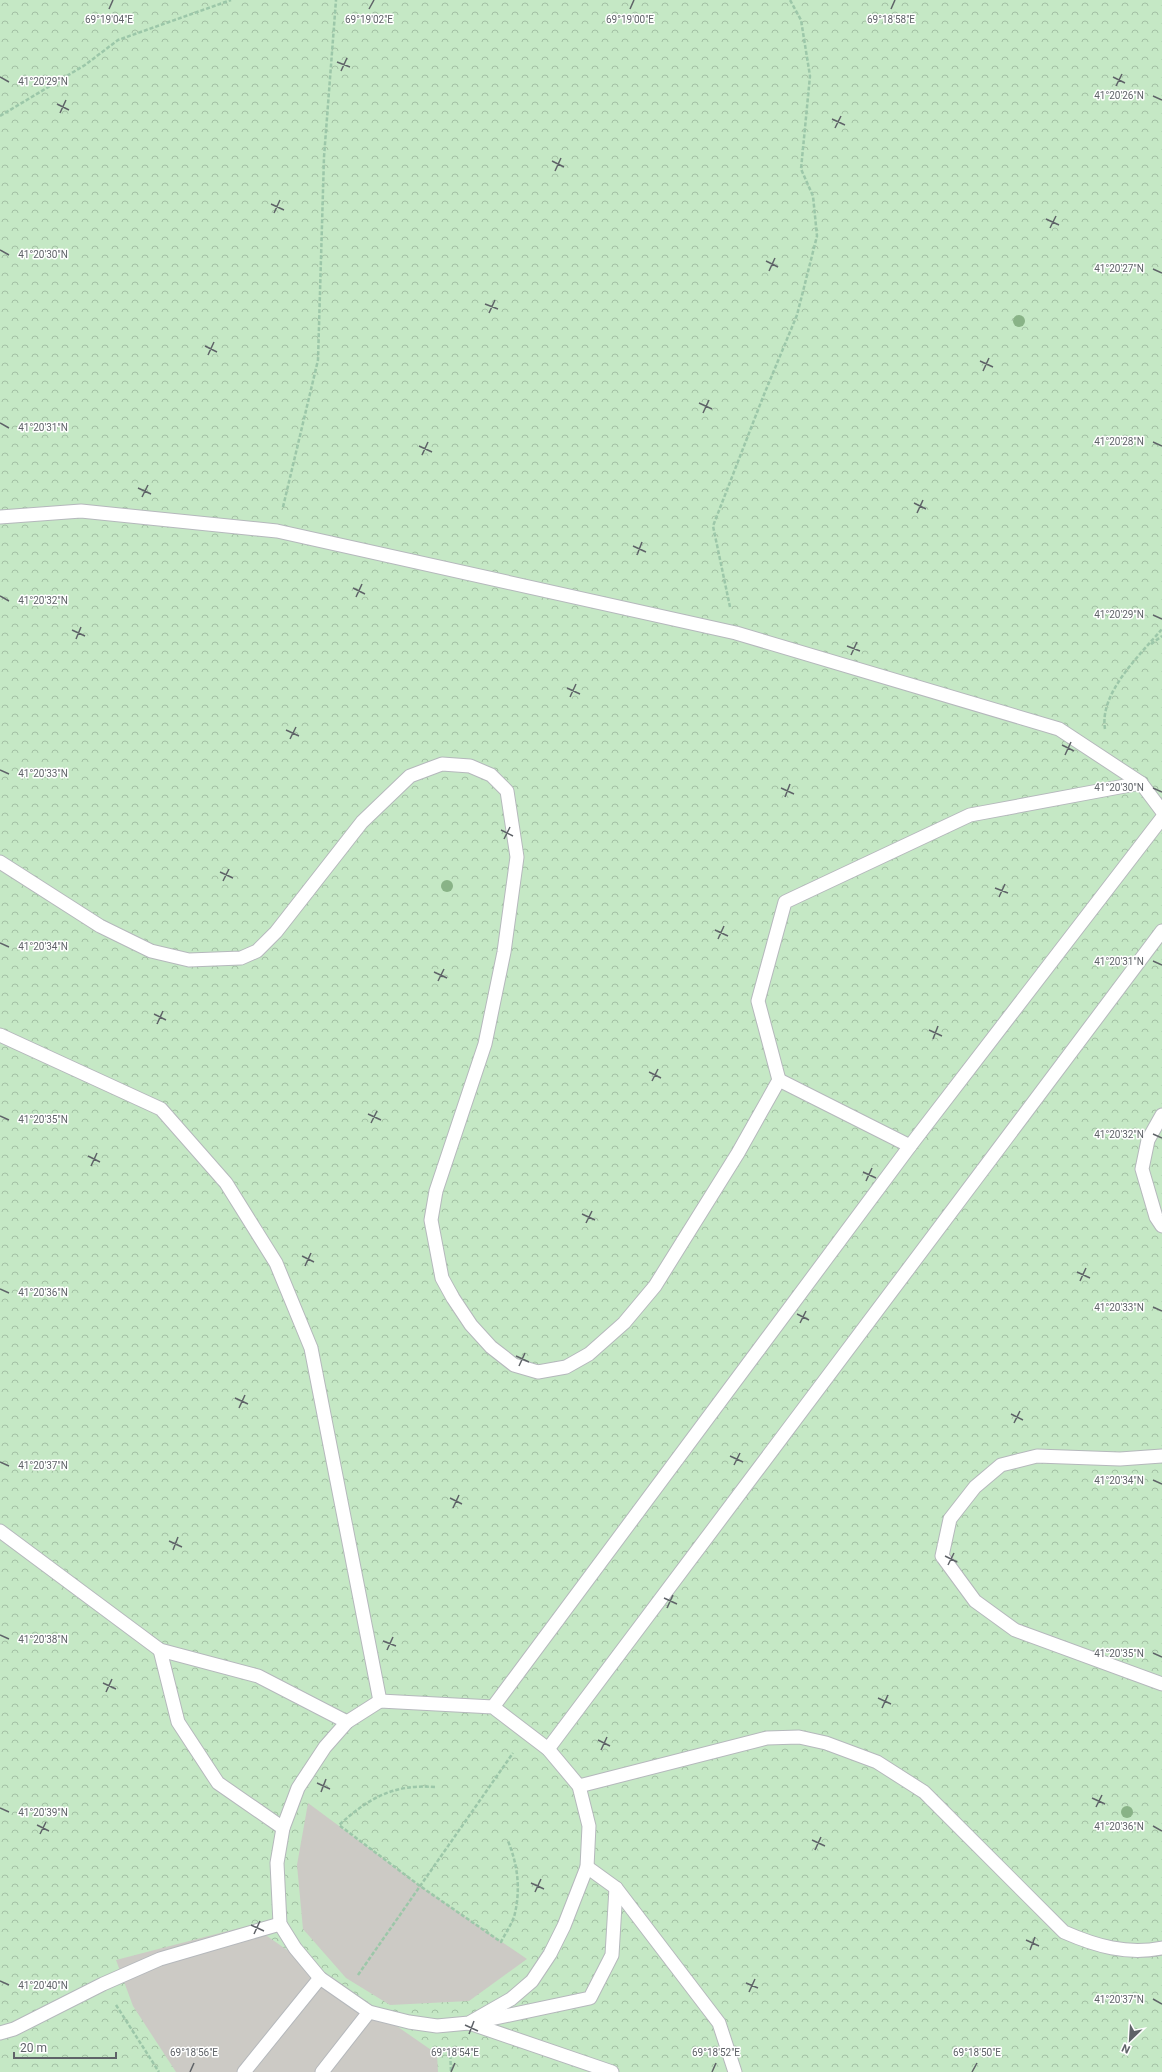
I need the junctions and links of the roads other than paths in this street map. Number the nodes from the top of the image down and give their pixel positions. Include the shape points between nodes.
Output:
1 (0, 517) edge
2 (1141, 783) junction
3 (1162, 811) edge
4 (1162, 818) edge
5 (0, 862) edge
6 (1162, 931) edge
7 (0, 1035) edge
8 (779, 1080) junction
9 (1162, 1115) edge
10 (910, 1146) junction
11 (1162, 1226) edge
12 (1162, 1456) edge
13 (0, 1531) edge
14 (160, 1650) junction
15 (1162, 1684) edge
16 (380, 1701) junction
17 (493, 1707) junction
18 (346, 1722) junction
19 (548, 1749) junction
20 (580, 1786) junction
21 (283, 1828) junction
22 (587, 1867) junction
23 (616, 1888) junction
24 (280, 1924) junction
25 (1162, 1948) edge
26 (320, 1978) junction
27 (369, 2012) junction
28 (469, 2023) junction
29 (0, 2033) edge
30 (244, 2072) edge
31 (322, 2072) edge
32 (612, 2072) edge
33 (735, 2072) edge

1 - 2 lane via 81,512 278,531 736,633 1059,729
2 - 3 lane
2 - 8 lane via 970,815 785,902 758,1001
4 - 10 lane
5 - 8 lane via 100,926 151,951 189,960 240,958 257,951 276,932 362,822 410,776 442,764 470,766 491,775 507,791 517,856 504,952 485,1044 436,1191 431,1220 442,1278 471,1325 491,1347 514,1364 538,1372 566,1368 589,1354 624,1323 656,1286 738,1153
6 - 19 lane
7 - 16 lane via 161,1109 226,1183 276,1263 311,1348
8 - 10 lane
9 - 11 lane via 1148,1140 1142,1169 1156,1217
10 - 17 lane
12 - 15 lane via 1120,1459 1037,1456 1001,1465 975,1488 950,1519 942,1556 975,1601 1015,1630
13 - 14 lane
14 - 18 lane via 258,1676
14 - 21 lane via 178,1722 218,1783
16 - 17 lane
16 - 18 lane
17 - 19 lane
18 - 21 lane via 298,1788
19 - 20 lane
20 - 22 lane via 589,1826
20 - 25 lane via 767,1738 799,1737 826,1744 877,1762 924,1792 1064,1932 1090,1944 1114,1949 1138,1951
21 - 24 lane via 277,1863
22 - 23 lane
22 - 28 lane via 564,1926 550,1954 532,1980 511,1999
23 - 28 lane via 612,1955 590,1998
23 - 33 lane via 719,2023
24 - 26 lane via 295,1948
24 - 29 lane via 160,1959 103,1984 14,2029
26 - 27 lane
26 - 30 lane
27 - 28 lane via 437,2026
27 - 31 lane
28 - 32 lane

